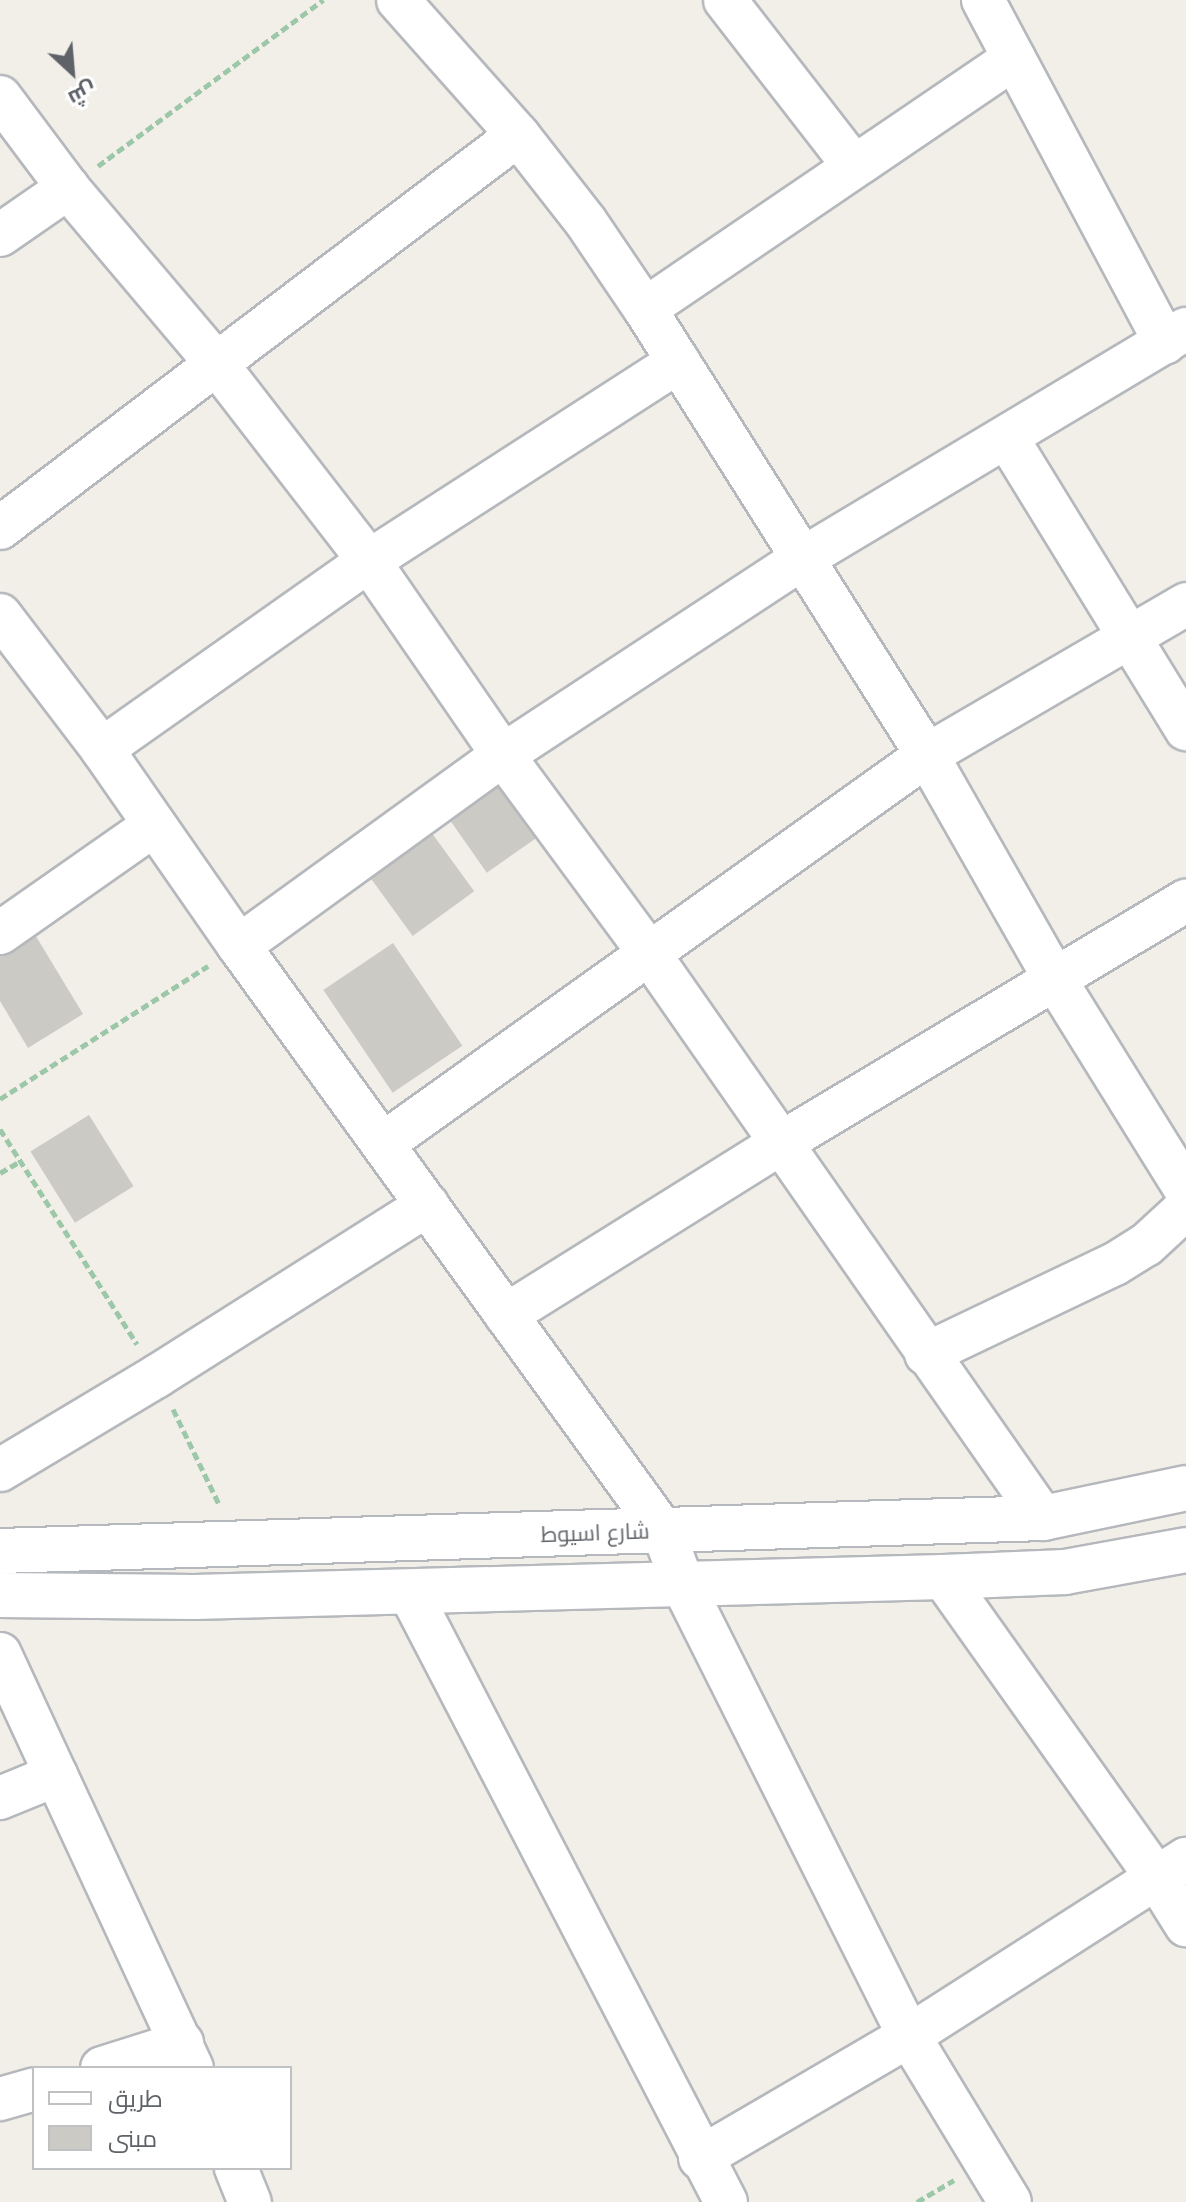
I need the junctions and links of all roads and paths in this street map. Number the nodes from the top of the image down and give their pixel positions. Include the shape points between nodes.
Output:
1 (323, 0) edge
2 (725, 0) edge
3 (418, 6) edge
4 (999, 6) edge
5 (1014, 58) junction
6 (0, 97) edge
7 (518, 135) junction
8 (853, 165) junction
9 (68, 188) junction
10 (0, 235) edge
11 (645, 309) junction
12 (1175, 336) edge
13 (678, 362) junction
14 (216, 363) junction
15 (1007, 438) junction
16 (0, 528) edge
17 (800, 560) junction
18 (369, 561) junction
19 (1186, 604) edge
20 (4, 628) edge
21 (1130, 639) junction
22 (1186, 729) edge
23 (102, 749) junction
24 (503, 755) junction
25 (927, 755) junction
26 (154, 825) junction
27 (1186, 901) edge
28 (0, 933) edge
29 (239, 946) junction
30 (648, 952) junction
31 (1054, 978) junction
32 (0, 1099) edge
33 (0, 1129) edge
34 (384, 1143) junction
35 (781, 1143) junction
36 (21, 1161) junction
37 (0, 1173) edge
38 (1186, 1190) edge
39 (427, 1205) junction
40 (1186, 1208) edge
41 (506, 1315) junction
42 (926, 1354) junction
43 (157, 1376) junction
44 (0, 1470) edge
45 (1186, 1488) edge
46 (1043, 1518) junction
47 (663, 1531) junction
48 (239, 1545) junction
49 (1186, 1550) edge
50 (0, 1551) edge
51 (943, 1577) junction
52 (684, 1587) junction
53 (409, 1591) junction
54 (0, 1595) edge
55 (0, 1654) edge
56 (56, 1775) junction
57 (0, 1798) edge
58 (1171, 1868) edge
59 (1186, 1925) edge
60 (909, 2036) junction
61 (187, 2056) edge
62 (116, 2066) edge
63 (32, 2090) edge
64 (0, 2099) edge
65 (700, 2158) junction
66 (237, 2170) edge
67 (250, 2202) edge
68 (726, 2202) edge
69 (1010, 2202) edge

1 - 9 path
2 - 8 street
3 - 7 street
4 - 5 street
5 - 8 street
5 - 12 street
6 - 9 street
7 - 11 street
7 - 14 street
8 - 11 street
9 - 10 street
9 - 14 street
11 - 13 street
12 - 15 street
13 - 17 street
13 - 18 street
14 - 16 street
14 - 18 street
15 - 17 street
15 - 21 street
17 - 24 street
17 - 25 street
18 - 23 street
18 - 24 street
19 - 21 street
20 - 23 street
21 - 22 street
21 - 25 street
23 - 26 street
24 - 29 street
24 - 30 street
25 - 30 street
25 - 31 street
26 - 28 street
26 - 29 street
27 - 31 street
29 - 32 path
29 - 34 street
30 - 34 street
30 - 35 street
31 - 35 street
31 - 38 street
33 - 36 path
34 - 39 street
35 - 41 street
35 - 42 street
36 - 37 path
36 - 43 path
39 - 41 street
39 - 43 street
40 - 42 street via 1146,1245 1115,1264
41 - 47 street
42 - 46 street
43 - 44 street
43 - 48 path
45 - 46 street, شارع اسيوط
46 - 47 street, شارع اسيوط
47 - 48 street, شارع اسيوط
47 - 52 street
48 - 50 street, شارع اسيوط
49 - 51 street via 1065,1572
51 - 52 street
51 - 58 street
52 - 53 street
52 - 60 street
53 - 54 street
53 - 65 street
55 - 56 street
56 - 57 street
56 - 61 street
58 - 59 street
58 - 60 street
60 - 65 street
60 - 69 street
61 - 62 street
63 - 64 street
65 - 68 street
66 - 67 street

